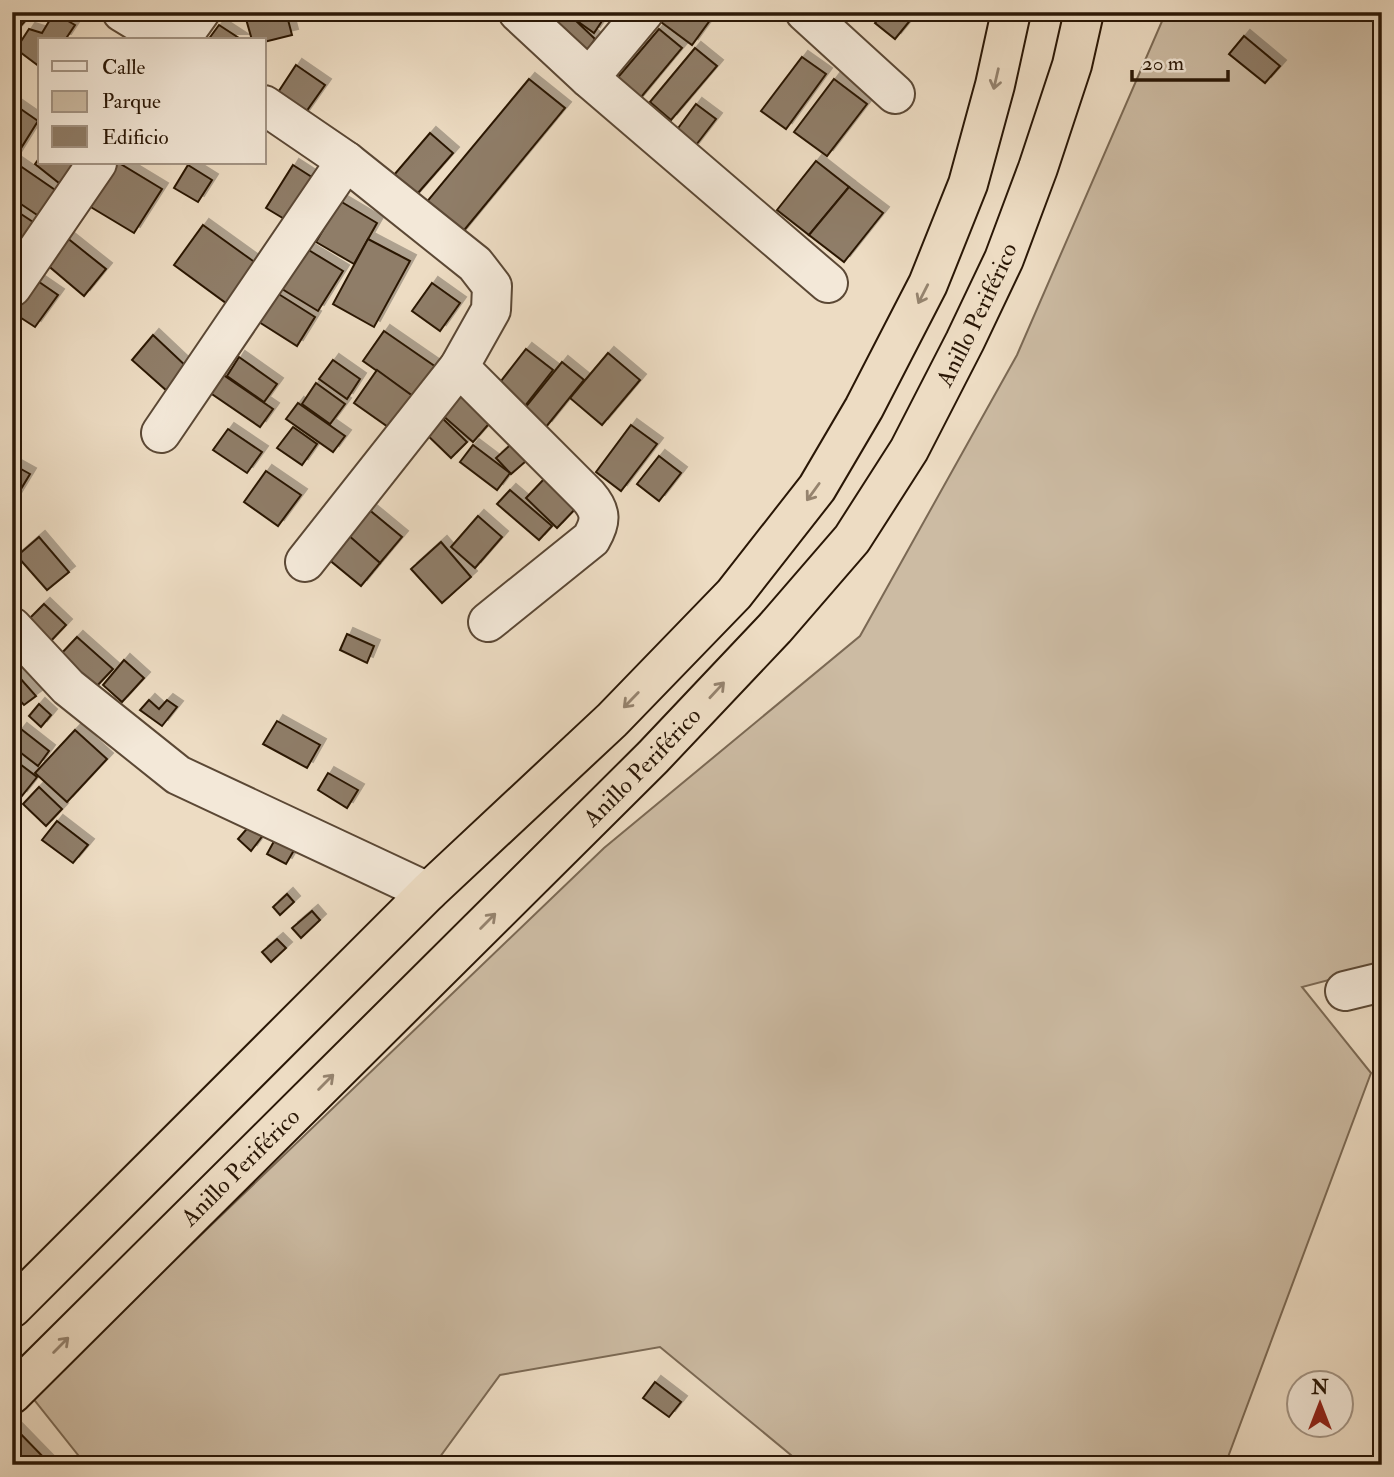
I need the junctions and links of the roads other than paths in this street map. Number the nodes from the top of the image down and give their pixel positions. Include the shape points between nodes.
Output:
1 (122, 12) edge
2 (200, 12) edge
3 (518, 12) edge
4 (644, 12) edge
5 (804, 12) edge
6 (1011, 12) edge
7 (1084, 12) edge
8 (166, 38) edge
9 (181, 38) edge
10 (589, 78) junction
11 (895, 94) dead end
12 (266, 106) edge
13 (346, 161) junction
14 (96, 164) edge
15 (828, 283) dead end
16 (12, 287) edge
17 (459, 367) junction
18 (161, 433) dead end
19 (305, 562) dead end
20 (488, 622) dead end
21 (12, 627) edge
22 (428, 892) junction
23 (1382, 982) edge
24 (1345, 991) dead end
25 (12, 1308) edge
26 (12, 1394) edge

1 - 8 street
2 - 9 street
3 - 10 street
4 - 10 street
5 - 11 street
6 -> 22 highway via 968,184 928,284 817,488 734,594 612,720
26 -> 7 highway, Anillo Periférico via 653,757 852,539 909,450 1004,258 1072,65
10 - 15 street
12 - 13 street
13 - 17 street via 475,264 492,286 491,310
13 - 18 street
14 - 16 street
17 - 19 street
17 - 20 street via 588,496 599,516 590,540
21 - 22 street via 68,687 178,775
22 - 25 highway
23 - 24 street

